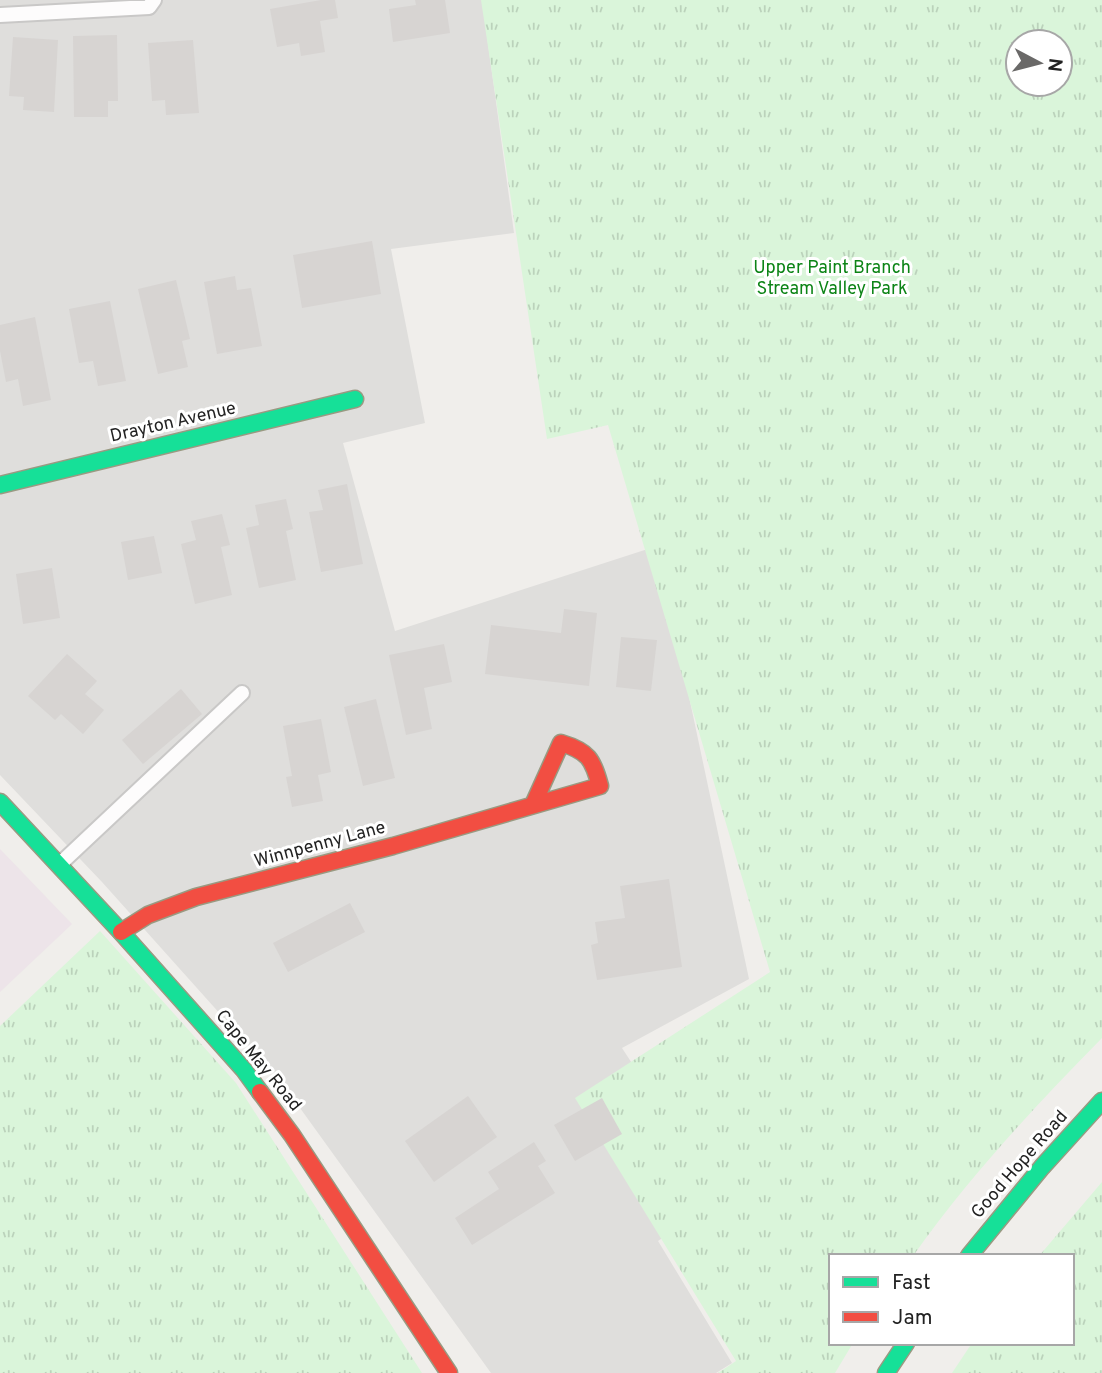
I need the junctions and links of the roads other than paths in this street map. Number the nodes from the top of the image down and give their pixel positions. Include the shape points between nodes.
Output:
1 (154, 0) edge
2 (0, 15) edge
3 (355, 400) dead end
4 (0, 485) edge
5 (242, 693) dead end
6 (0, 802) edge
7 (533, 805) junction
8 (59, 865) junction
9 (121, 932) junction
10 (1102, 1101) edge
11 (971, 1254) edge
12 (905, 1345) edge
13 (449, 1373) edge
14 (886, 1373) edge

1 - 2 lane via 149,7
3 - 4 street, Drayton Avenue
5 - 8 lane
6 - 8 street, Cape May Road via 13,825
7 - 7 street, Winnpenny Lane via 600,786 595,764 583,749 562,743
7 - 9 street, Winnpenny Lane via 196,897 148,915
8 - 9 street, Cape May Road
9 - 13 street, Cape May Road via 270,1104
10 - 11 street, Good Hope Road
12 - 14 street

